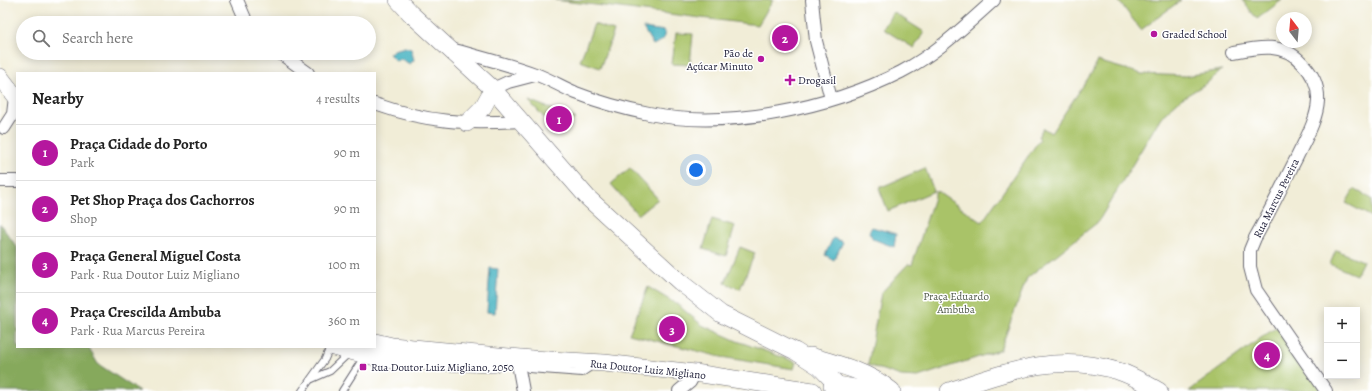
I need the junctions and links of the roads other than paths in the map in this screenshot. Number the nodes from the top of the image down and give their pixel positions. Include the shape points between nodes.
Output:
1 (237, 0) edge
2 (398, 0) edge
3 (812, 0) edge
4 (994, 0) edge
5 (244, 16) edge
6 (450, 48) junction
7 (1234, 52) dead end
8 (290, 60) edge
9 (0, 66) edge
10 (307, 72) edge
11 (536, 74) junction
12 (0, 77) edge
13 (493, 89) junction
14 (16, 94) edge
15 (831, 100) junction
16 (376, 104) edge
17 (520, 121) junction
18 (16, 122) edge
19 (467, 123) junction
20 (2, 129) edge
21 (16, 174) edge
22 (0, 175) edge
23 (0, 181) edge
24 (16, 181) edge
25 (331, 348) edge
26 (342, 348) edge
27 (363, 350) edge
28 (795, 351) junction
29 (522, 359) junction
30 (695, 373) junction
31 (310, 380) junction
32 (840, 388) edge
33 (953, 390) edge
34 (302, 391) edge
35 (342, 391) edge
36 (524, 391) edge
37 (679, 391) edge
38 (812, 391) edge
39 (872, 391) edge
40 (892, 391) edge
41 (1159, 391) edge
42 (1326, 391) edge

1 - 5 street
2 - 6 main road
3 - 15 street via 816,40
4 - 15 street via 938,48 902,72
6 - 11 street
6 - 13 main road
7 - 42 street, Rua Marcus Pereira via 1257,48 1283,49 1298,58 1313,75 1316,84 1318,100 1313,123 1255,238 1250,250 1250,267 1256,290
8 - 10 street
9 - 14 main road
11 - 13 street
11 - 15 street via 593,99 649,114 678,117 751,116 803,108
12 - 14 main road
13 - 17 main road
13 - 19 main road via 483,107
14 - 20 street via 12,114
16 - 19 street via 422,118
17 - 19 street
17 - 28 main road via 588,198 680,282 721,314
18 - 20 street
21 - 22 street
23 - 24 street
25 - 31 lane
26 - 27 main road, Rua Doutor Luiz Migliano
27 - 29 main road, Rua Doutor Luiz Migliano via 388,360
27 - 31 lane via 330,371
27 - 35 lane
28 - 32 main road via 820,367
28 - 40 main road via 846,367 882,383
29 - 30 main road, Rua Doutor Luiz Migliano via 598,362
29 - 36 street
30 - 37 street via 690,382
30 - 38 main road, Rua Doutor Luiz Migliano
31 - 34 lane
32 - 38 main road, Rua Doutor Luiz Migliano
32 - 39 main road
33 - 41 main road via 1040,364 1081,362 1119,371

